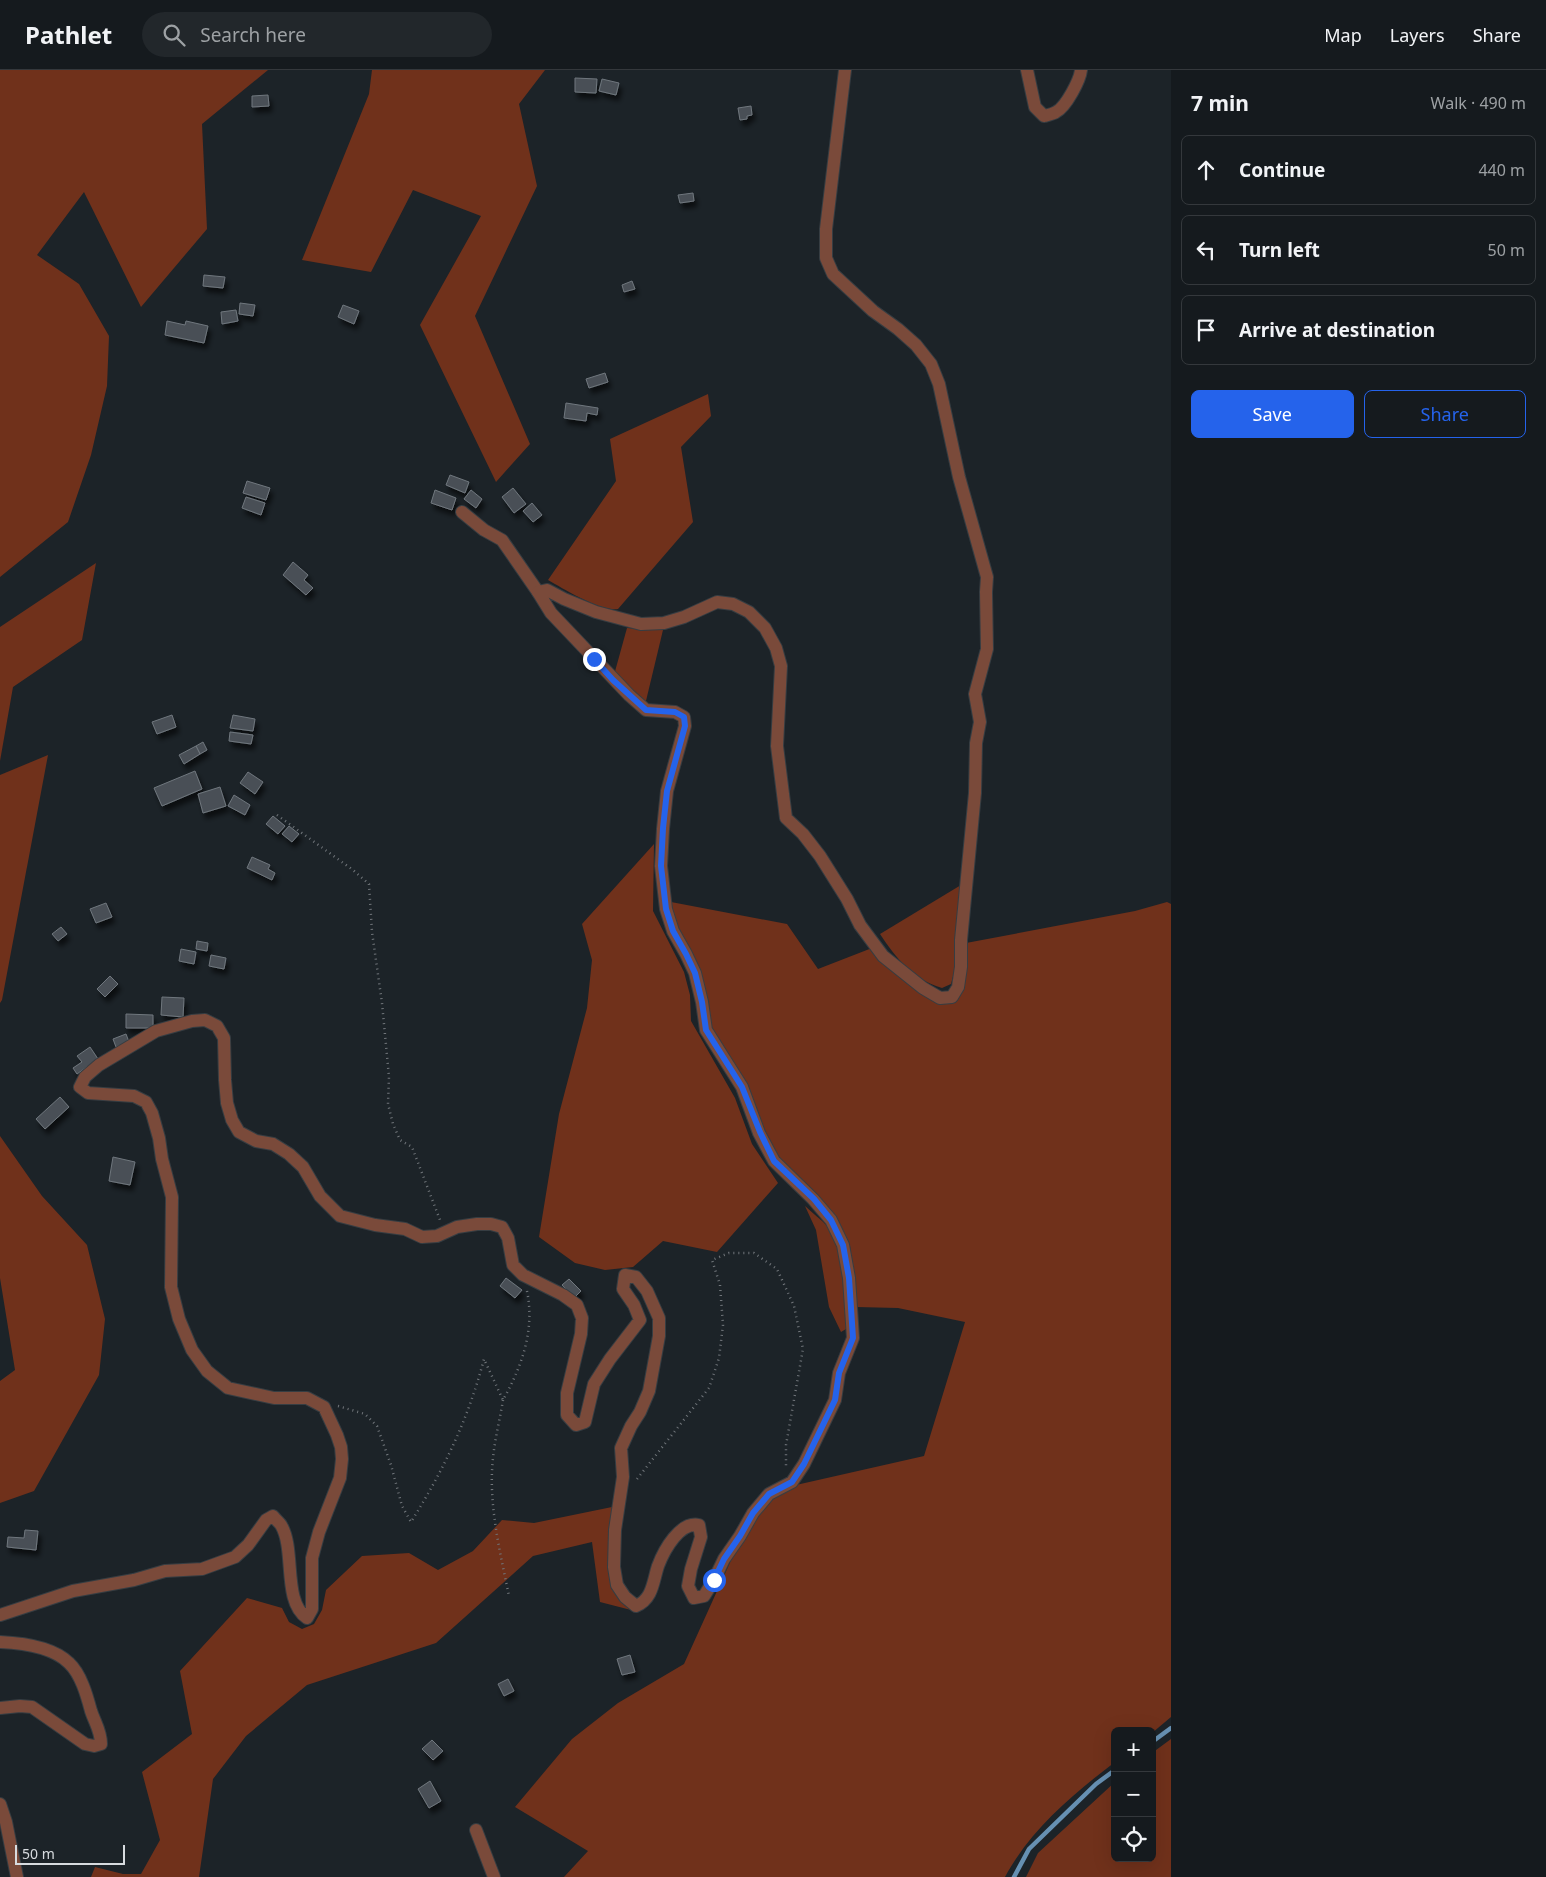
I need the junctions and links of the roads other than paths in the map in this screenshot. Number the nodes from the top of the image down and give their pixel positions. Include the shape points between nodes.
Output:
1 (845, 70) edge
2 (1027, 70) edge
3 (1081, 70) edge
4 (462, 512) dead end
5 (538, 592) junction
6 (0, 1615) edge
7 (0, 1642) edge
8 (0, 1708) edge
9 (0, 1804) edge
10 (476, 1830) dead end
11 (16, 1877) edge
12 (494, 1877) edge

1 - 5 street via 826,229 826,258 832,274 916,345 931,364 940,384 959,477 987,577 987,649 975,694 980,722 961,967 958,987 952,997 940,998 923,988 883,956 860,925 828,869 803,834 786,818 777,746 781,666 765,628 749,612 733,604 717,602 684,617 641,624 596,612 547,590
2 - 3 street via 1035,107 1044,116 1057,112 1069,97
4 - 5 street via 502,540
5 - 6 street via 551,613 640,705 646,710 675,712 684,717 685,726 667,791 663,828 661,866 666,909 673,931 695,973 706,1030 742,1087 774,1161 831,1220 843,1245 849,1278 853,1338 839,1373 835,1400 804,1464 792,1482 769,1494 753,1513 704,1596 694,1598 688,1586 701,1537 699,1525 692,1524 679,1530 658,1565 653,1588 644,1602 636,1606 617,1585 615,1530 622,1477 621,1448 649,1391 659,1336 659,1318 647,1291 636,1278 625,1275 623,1289 640,1320 594,1384 585,1422 576,1424 567,1415 567,1393 582,1318 577,1305 513,1265 508,1238 502,1228 477,1224 422,1237 405,1229 340,1216 320,1196 303,1167 289,1154 273,1144 256,1141 239,1132 227,1103 224,1038 216,1026 205,1020 192,1021 156,1031 112,1056 86,1077 80,1087 88,1093 134,1096 146,1102 152,1113 172,1197 170,1287 192,1350 207,1371 228,1388 274,1398 307,1398 324,1407 341,1447 342,1466 312,1558 312,1609 307,1618 300,1614 295,1603 285,1537 273,1516 266,1520 235,1558 202,1569 165,1571 73,1591
7 - 8 street via 52,1652 69,1663 84,1690 101,1735 101,1744 85,1744 32,1707
9 - 11 street
10 - 12 street

